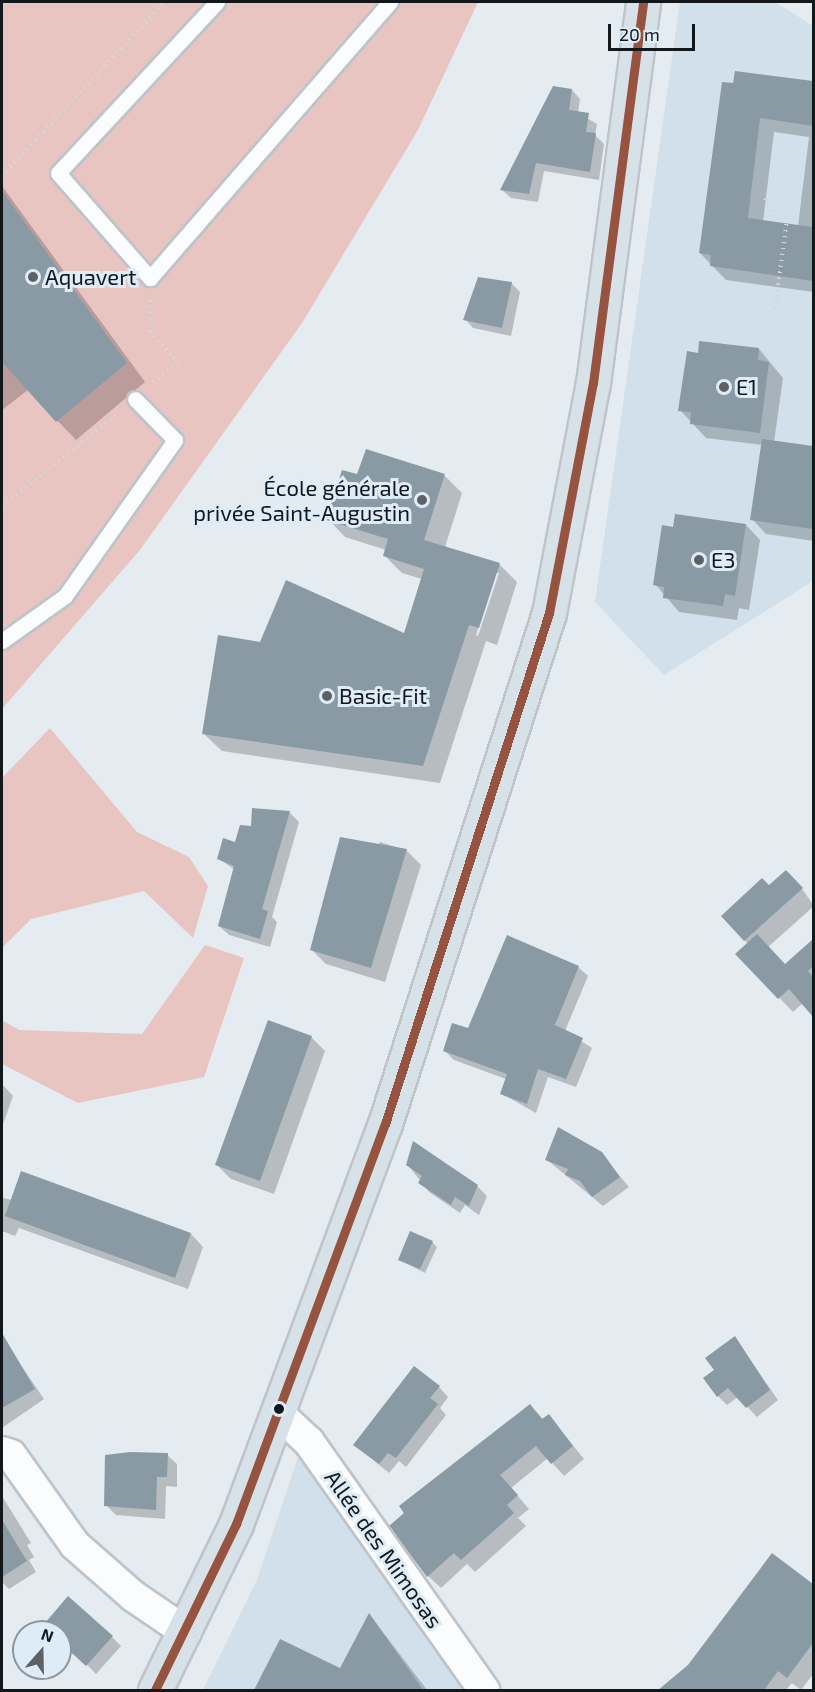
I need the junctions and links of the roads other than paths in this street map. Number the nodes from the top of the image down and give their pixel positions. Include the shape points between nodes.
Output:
1 (217, 2) edge
2 (390, 2) edge
3 (643, 2) edge
4 (135, 399) road end
5 (2, 641) edge
6 (278, 1413) junction
7 (2, 1452) edge
8 (186, 1632) junction
9 (155, 1690) edge
10 (484, 1690) edge

1 - 2 lane via 58,173 150,278
3 - 6 main road via 593,383 549,613 385,1124
4 - 5 lane via 175,440 65,596
6 - 8 main road via 236,1524
6 - 10 street, Allée des Mimosas via 309,1442
7 - 8 street via 11,1455 75,1545 133,1596
8 - 9 main road

